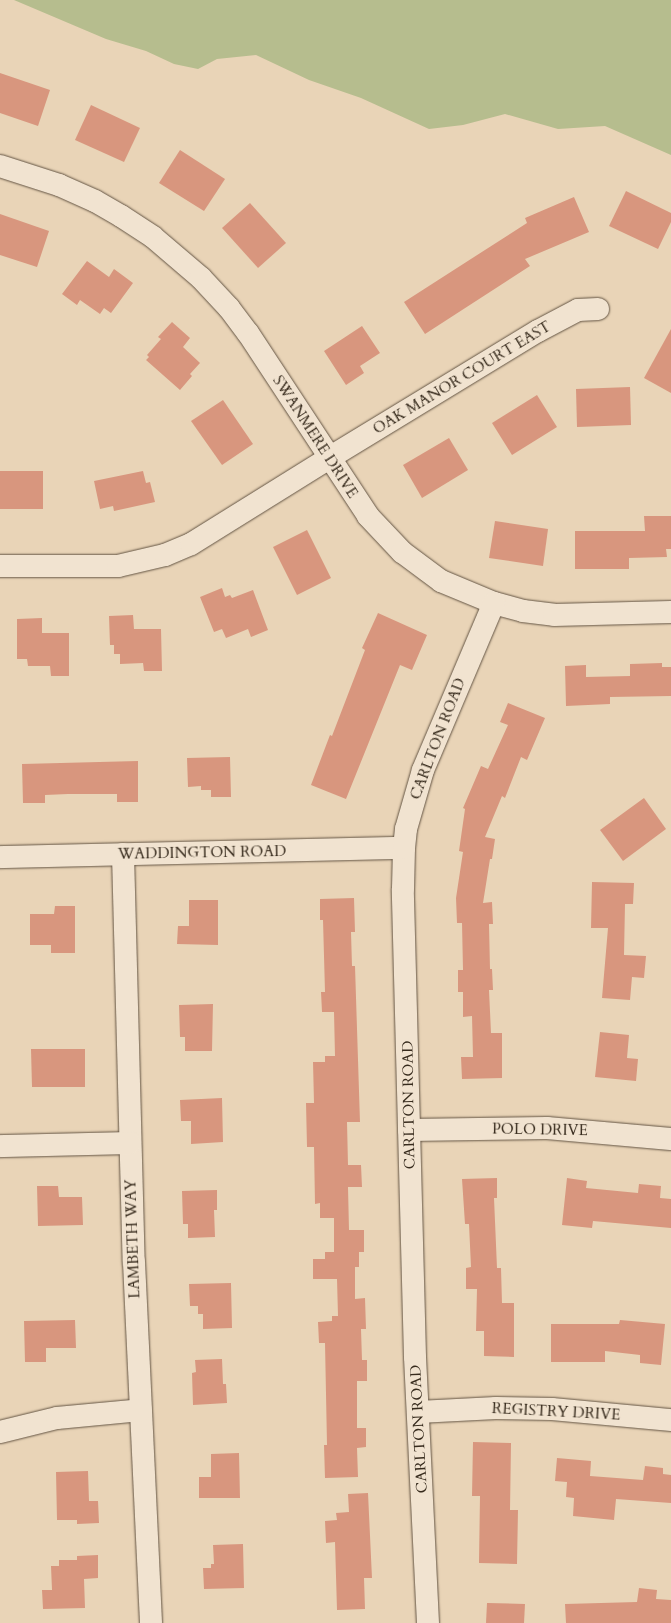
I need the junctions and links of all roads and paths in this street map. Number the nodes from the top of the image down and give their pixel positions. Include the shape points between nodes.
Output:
1 (0, 166) edge
2 (598, 309) dead end
3 (329, 458) junction
4 (0, 566) edge
5 (494, 603) junction
6 (671, 612) edge
7 (404, 848) junction
8 (123, 854) junction
9 (0, 857) edge
10 (409, 1130) junction
11 (671, 1139) edge
12 (130, 1143) junction
13 (0, 1146) edge
14 (141, 1410) junction
15 (418, 1412) junction
16 (671, 1420) edge
17 (0, 1432) edge
18 (151, 1623) edge
19 (428, 1623) edge

1 - 3 street, SWANMERE DRIVE via 59,184 95,201 147,233 178,257 220,298 248,333
2 - 3 street, OAK MANOR COURT EAST via 578,310 538,331
3 - 4 street, OAK MANOR COURT EAST via 191,544 165,555 118,566
3 - 5 street, SWANMERE DRIVE via 368,516 402,552 441,581
5 - 6 street, SWANMERE DRIVE via 523,611 554,615
5 - 7 street, CARLTON ROAD via 423,770 406,828
7 - 8 street, WADDINGTON ROAD
7 - 10 street, CARLTON ROAD
8 - 9 street, WADDINGTON ROAD
8 - 12 street, LAMBETH WAY
10 - 11 street, POLO DRIVE via 547,1128
10 - 15 street, CARLTON ROAD
12 - 13 street
12 - 14 street, LAMBETH WAY
14 - 17 street via 57,1418
14 - 18 street, LAMBETH WAY
15 - 16 street, REGISTRY DRIVE via 496,1408 552,1409
15 - 19 street, CARLTON ROAD

